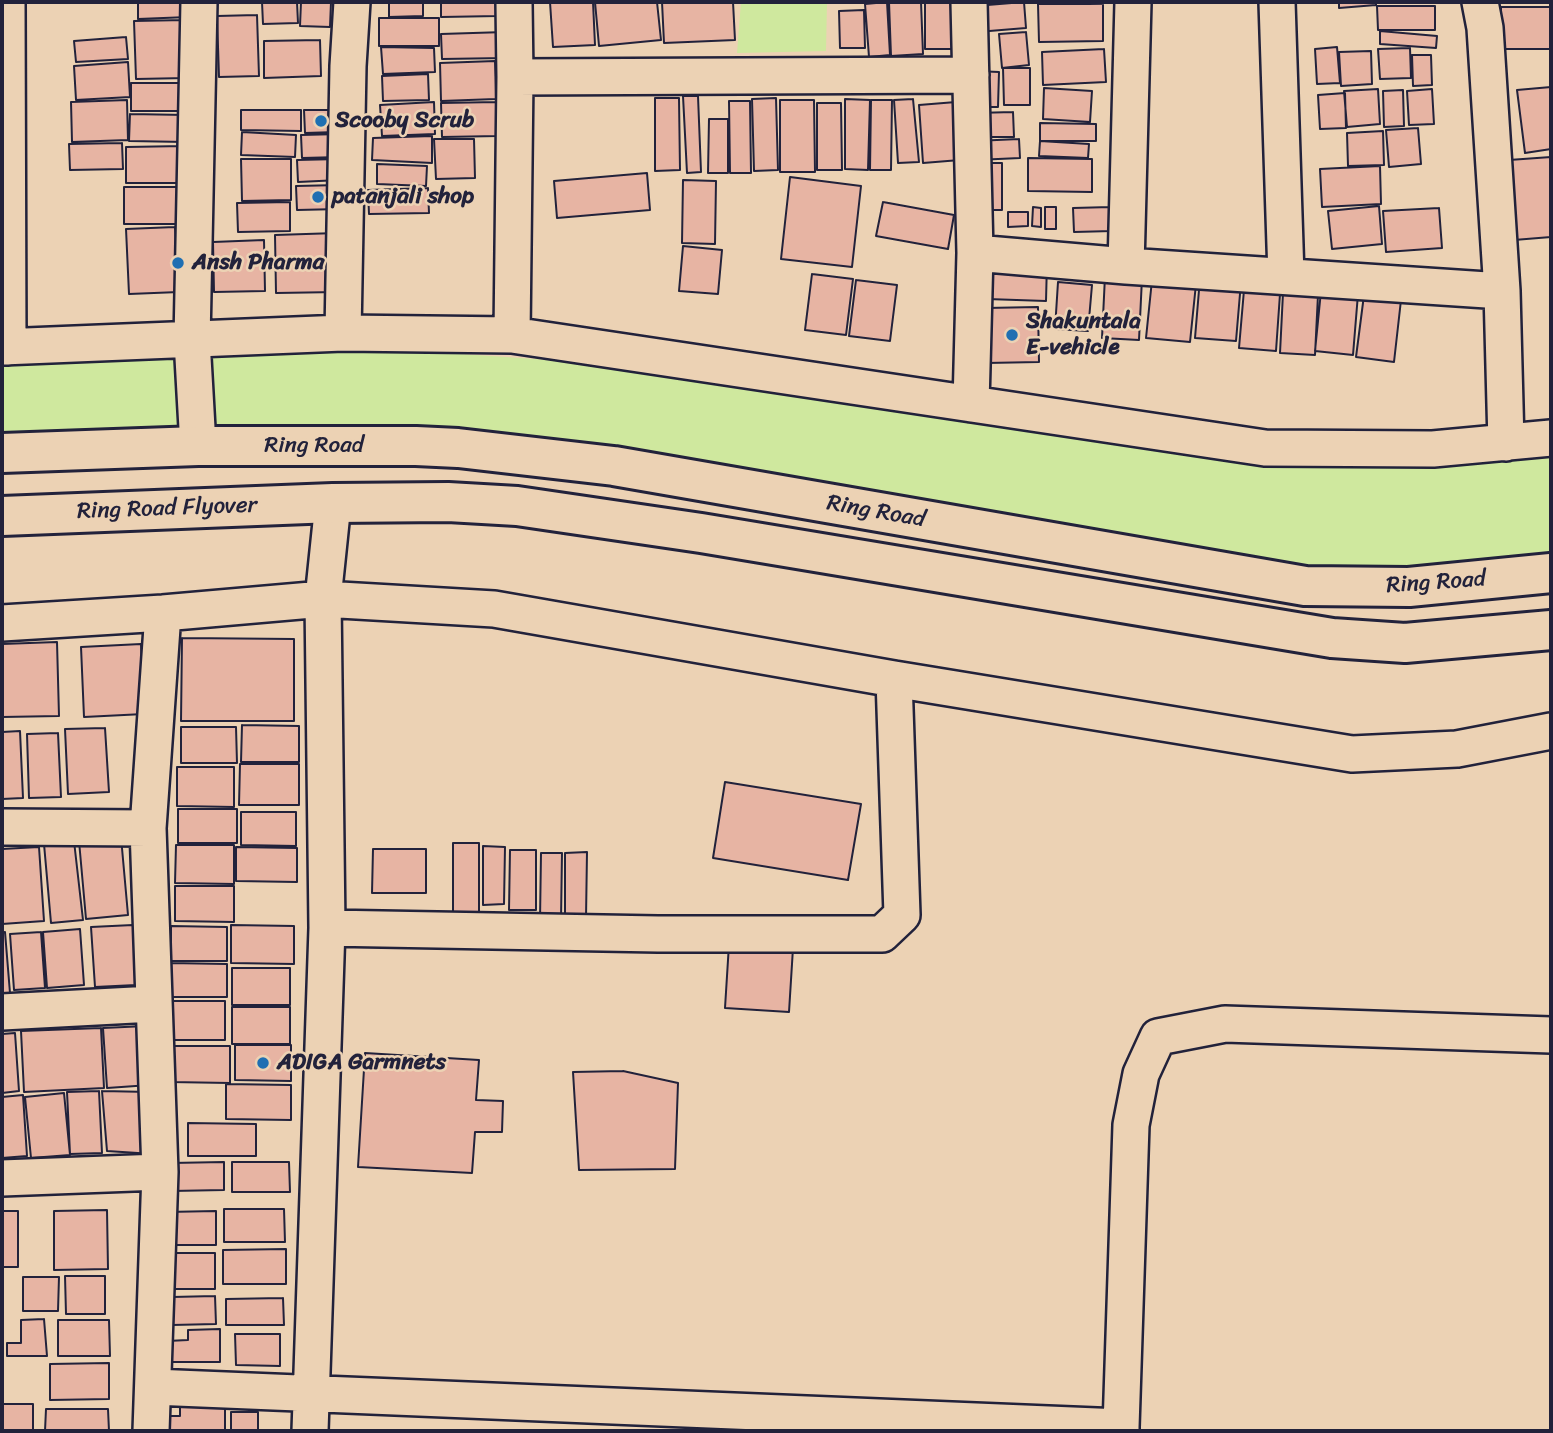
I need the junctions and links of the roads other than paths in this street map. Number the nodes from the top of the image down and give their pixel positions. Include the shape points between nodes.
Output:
1 (8, 2) edge
2 (199, 2) edge
3 (352, 2) edge
4 (513, 2) edge
5 (969, 2) edge
6 (1133, 2) edge
7 (1277, 2) edge
8 (1480, 2) edge
9 (971, 75) junction
10 (515, 78) junction
11 (975, 253) junction
12 (1126, 266) junction
13 (1286, 276) junction
14 (1502, 291) junction
15 (343, 333) junction
16 (512, 335) junction
17 (192, 340) junction
18 (5, 347) edge
19 (971, 404) junction
20 (1551, 438) edge
21 (1506, 443) junction
22 (198, 446) junction
23 (2, 453) edge
24 (333, 503) junction
25 (2, 516) edge
26 (1551, 573) edge
27 (323, 599) junction
28 (163, 613) junction
29 (2, 623) edge
30 (1551, 630) edge
31 (894, 679) junction
32 (1551, 731) edge
33 (2, 827) edge
34 (148, 828) junction
35 (327, 928) junction
36 (153, 1004) junction
37 (2, 1012) edge
38 (1551, 1035) edge
39 (160, 1172) junction
40 (2, 1178) edge
41 (153, 1387) junction
42 (311, 1392) junction
43 (786, 1422) edge
44 (1121, 1429) edge
45 (151, 1431) edge
46 (310, 1431) edge

1 - 18 street
2 - 17 street
3 - 15 street
4 - 10 street
5 - 9 street
6 - 12 street
7 - 13 street
8 - 14 street
9 - 10 street
9 - 11 street
10 - 16 street
11 - 12 street
11 - 19 street
12 - 13 street
13 - 14 street
14 - 21 street
15 - 16 street
15 - 17 street
16 - 19 street
17 - 18 street
17 - 22 street
19 - 21 street via 1265,447 1433,449
20 - 21 street
22 - 23 main road
22 - 26 main road, Ring Road via 458,448 614,466 1305,586 1409,587
24 - 25 main road, Ring Road Flyover
24 - 27 street
24 - 30 main road via 517,506 1332,638 1405,643
27 - 28 street
27 - 31 street via 494,609
27 - 35 street
28 - 29 street
28 - 34 street
31 - 32 street via 1352,754 1457,749
31 - 35 street via 902,915 882,934
33 - 34 street
34 - 36 street
35 - 42 street
36 - 37 street
36 - 39 street
38 - 44 street via 1225,1024 1158,1037 1141,1073 1131,1125
39 - 40 street
39 - 41 street
41 - 42 street
41 - 45 street
42 - 43 street
42 - 46 street
43 - 44 street

